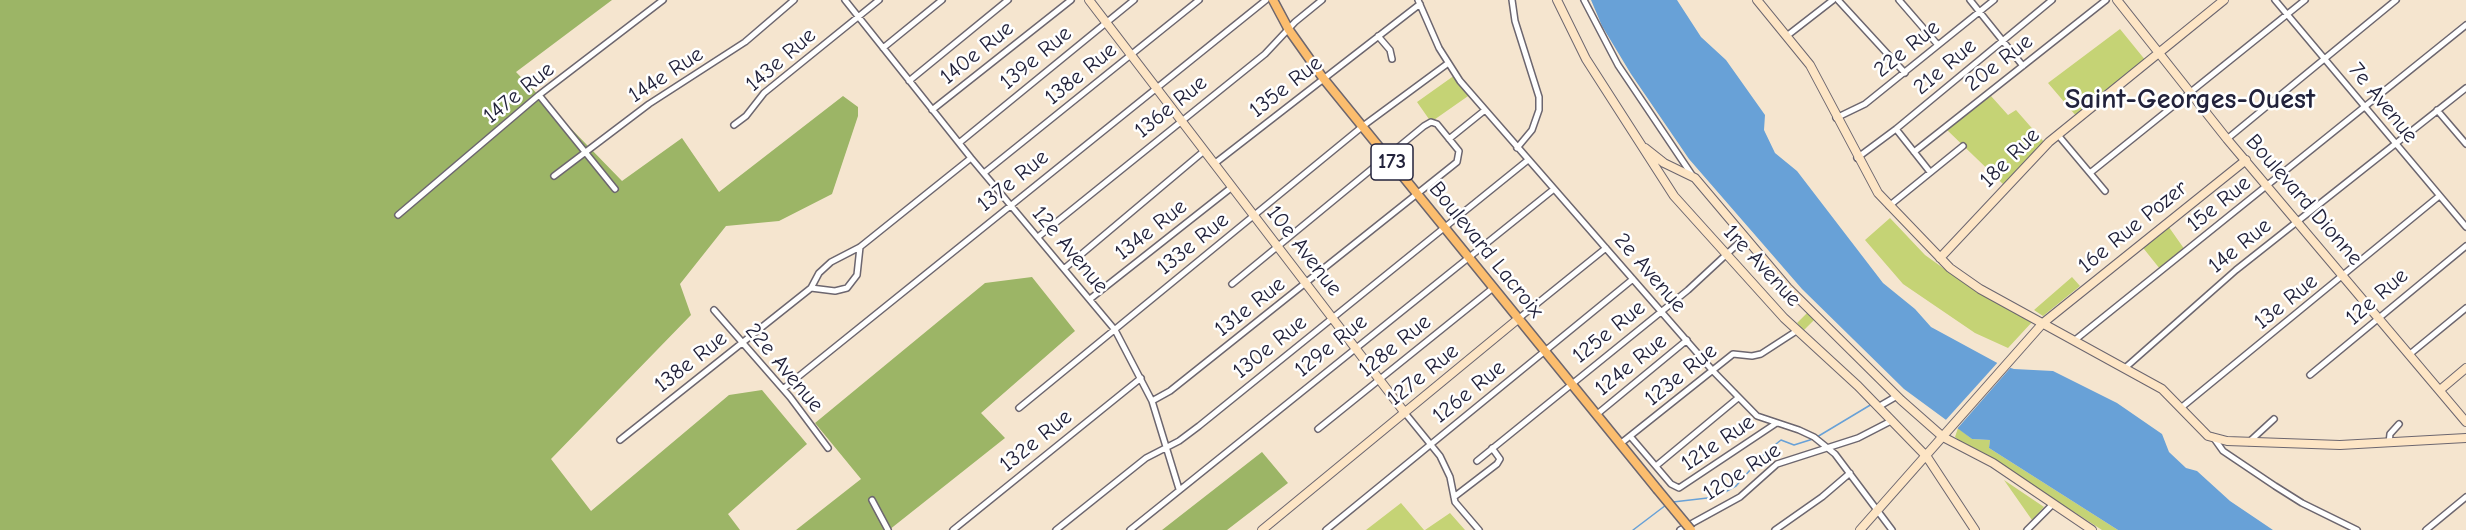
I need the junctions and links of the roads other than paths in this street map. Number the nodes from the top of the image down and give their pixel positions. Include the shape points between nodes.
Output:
1 (663, 0) edge
2 (794, 0) edge
3 (845, 0) edge
4 (879, 0) edge
5 (942, 0) edge
6 (1008, 0) edge
7 (1071, 0) edge
8 (1089, 0) edge
9 (1134, 0) edge
10 (1199, 0) edge
11 (1266, 0) edge
12 (1273, 0) edge
13 (1322, 0) edge
14 (1512, 0) edge
15 (1557, 0) edge
16 (1584, 0) edge
17 (1833, 0) edge
18 (1838, 0) edge
19 (1899, 0) edge
20 (1971, 0) edge
21 (1994, 0) edge
22 (2052, 0) edge
23 (2106, 0) edge
24 (2117, 0) edge
25 (2224, 0) edge
26 (2275, 0) edge
27 (2305, 0) edge
28 (2396, 0) edge
29 (1761, 1) edge
30 (1419, 2) edge
31 (1980, 11) junction
32 (2287, 14) junction
33 (858, 16) junction
34 (1105, 22) junction
35 (2466, 25) edge
36 (1289, 30) junction
37 (1788, 35) junction
38 (1378, 36) junction
39 (2002, 40) junction
40 (1938, 45) junction
41 (883, 48) junction
42 (1131, 54) junction
43 (2159, 54) junction
44 (1392, 59) dead end
45 (2325, 59) junction
46 (1447, 64) junction
47 (2023, 66) junction
48 (1905, 73) junction
49 (1323, 78) junction
50 (909, 81) junction
51 (1156, 86) junction
52 (2466, 88) edge
53 (2190, 93) junction
54 (539, 95) junction
55 (2364, 106) junction
56 (932, 110) junction
57 (1485, 110) junction
58 (2437, 110) junction
59 (1836, 118) junction
60 (1180, 120) junction
61 (734, 125) dead end
62 (1363, 126) junction
63 (1896, 129) junction
64 (2058, 135) junction
65 (1449, 139) junction
66 (2227, 139) junction
67 (1637, 141) junction
68 (959, 143) junction
69 (2395, 144) junction
70 (2466, 144) edge
71 (1963, 146) dead end
72 (1517, 148) junction
73 (584, 151) junction
74 (1204, 151) junction
75 (1914, 152) junction
76 (1387, 156) junction
77 (971, 158) junction
78 (1857, 158) junction
79 (1528, 160) junction
80 (2246, 160) junction
81 (1214, 164) junction
82 (1676, 168) junction
83 (1930, 172) junction
84 (984, 173) junction
85 (2090, 174) junction
86 (554, 176) dead end
87 (1695, 178) junction
88 (1665, 183) junction
89 (2269, 185) junction
90 (1232, 187) junction
91 (615, 189) dead end
92 (1554, 189) junction
93 (2105, 190) dead end
94 (1416, 193) junction
95 (2438, 197) junction
96 (1010, 205) junction
97 (1889, 206) junction
98 (398, 215) dead end
99 (1254, 216) junction
100 (2298, 221) junction
101 (1444, 227) junction
102 (2466, 227) edge
103 (1038, 237) junction
104 (1743, 239) junction
105 (1277, 245) junction
106 (2466, 246) edge
107 (860, 247) junction
108 (1606, 248) junction
109 (1727, 254) junction
110 (1468, 257) junction
111 (1940, 258) junction
112 (1065, 268) junction
113 (2344, 276) junction
114 (1633, 279) junction
115 (1307, 283) junction
116 (1232, 284) dead end
117 (811, 288) junction
118 (1493, 288) junction
119 (1090, 299) junction
120 (2466, 308) edge
121 (714, 310) dead end
122 (1661, 311) junction
123 (1332, 318) junction
124 (2380, 318) junction
125 (1518, 319) junction
126 (2043, 323) junction
127 (1115, 330) junction
128 (1798, 330) junction
129 (1687, 340) junction
130 (2075, 340) junction
131 (743, 343) junction
132 (1355, 348) junction
133 (1544, 351) junction
134 (2410, 354) junction
135 (2466, 368) edge
136 (2125, 369) junction
137 (1713, 371) junction
138 (2310, 375) dead end
139 (1141, 378) junction
140 (1380, 379) junction
141 (1571, 385) junction
142 (783, 389) junction
143 (2440, 390) junction
144 (1897, 396) junction
145 (1738, 398) junction
146 (1152, 401) junction
147 (1878, 407) junction
148 (2182, 407) junction
149 (1019, 408) dead end
150 (1405, 413) junction
151 (1596, 415) junction
152 (2274, 419) dead end
153 (1891, 421) junction
154 (2466, 422) edge
155 (1775, 424) junction
156 (2398, 424) dead end
157 (1318, 429) dead end
158 (1630, 436) junction
159 (1943, 437) junction
160 (2213, 437) junction
161 (2466, 438) edge
162 (620, 440) dead end
163 (2249, 442) junction
164 (2389, 443) junction
165 (1432, 444) junction
166 (1620, 444) junction
167 (1167, 446) junction
168 (1826, 447) junction
169 (828, 448) dead end
170 (1492, 448) junction
171 (1927, 457) junction
172 (1477, 461) dead end
173 (1656, 466) junction
174 (1850, 473) junction
175 (1179, 489) junction
176 (1454, 497) junction
177 (2466, 497) edge
178 (872, 500) dead end
179 (2052, 505) junction
180 (1877, 511) junction
181 (888, 530) edge
182 (953, 530) edge
183 (1056, 530) edge
184 (1130, 530) edge
185 (1262, 530) edge
186 (1326, 530) edge
187 (1479, 530) edge
188 (1680, 530) edge
189 (1691, 530) edge
190 (1775, 530) edge
191 (1860, 530) edge
192 (1892, 530) edge
193 (1975, 530) edge
194 (2027, 530) edge
195 (2092, 530) edge
196 (2356, 530) edge
197 (2426, 530) edge

1 - 54 street, 147e Rue
2 - 73 street, 144e Rue via 746,42
3 - 33 street, 12e Avenue
4 - 33 street, 143e Rue
5 - 41 street
6 - 50 street
7 - 56 street, 140e Rue
8 - 34 street, 10e Avenue
9 - 34 street, 139e Rue
10 - 42 street, 138e Rue
11 - 51 street, 137e Rue
12 - 36 main road, Boulevard Lacroix / 173
13 - 36 street, 136e Rue
14 - 72 street via 1539,97 1532,130
15 - 67 street, 1re Avenue via 1586,59
16 - 87 street via 1618,65
17 - 37 street
18 - 48 street
19 - 40 street
20 - 31 street
21 - 31 street, 22e Rue
22 - 39 street, 21e Rue
23 - 47 street, 20e Rue
24 - 43 street, Boulevard Dionne
25 - 43 street, 18e Rue
26 - 32 street, 7e Avenue
27 - 32 street
28 - 45 street
29 - 37 street
30 - 38 street, 135e Rue
30 - 46 street, 2e Avenue
31 - 39 street
31 - 40 street, 22e Rue
32 - 45 street, 7e Avenue
32 - 53 street
33 - 41 street, 12e Avenue
33 - 61 street, 143e Rue via 764,93
34 - 42 street, 10e Avenue
34 - 68 street, 139e Rue
35 - 55 street, 15e Rue
36 - 49 main road, Boulevard Lacroix / 173
36 - 60 street, 136e Rue via 1265,54
37 - 59 street via 1816,74
38 - 44 street
38 - 49 street, 135e Rue
39 - 47 street
39 - 63 street, 21e Rue
40 - 48 street, 22e Rue
41 - 50 street, 12e Avenue
42 - 51 street, 10e Avenue
42 - 84 street, 138e Rue
43 - 53 street, Boulevard Dionne
43 - 64 street, 18e Rue
45 - 55 street, 7e Avenue
45 - 66 street
46 - 57 street, 2e Avenue
46 - 62 street, 133e Rue
47 - 75 street, 20e Rue
48 - 59 street, 22e Rue via 1865,105
49 - 62 main road, Boulevard Lacroix / 173
49 - 81 street, 135e Rue
50 - 56 street, 12e Avenue
51 - 60 street, 10e Avenue
51 - 96 street, 137e Rue
52 - 58 street, 14e Rue
53 - 66 street, Boulevard Dionne
53 - 85 street
54 - 73 street
54 - 98 street, 147e Rue
55 - 69 street, 7e Avenue
55 - 89 street, 15e Rue
56 - 68 street, 12e Avenue
57 - 65 street
57 - 72 street, 2e Avenue
58 - 69 street, 14e Rue
58 - 70 street
59 - 78 street
60 - 74 street, 10e Avenue
60 - 103 street, 136e Rue
62 - 76 main road, Boulevard Lacroix / 173
62 - 99 street, 133e Rue
63 - 75 street
63 - 78 street, 21e Rue
64 - 85 street
64 - 111 street, 18e Rue
65 - 76 street via 1431,122
65 - 94 street, 131e Rue via 1459,151 1458,159
66 - 80 street, Boulevard Dionne
67 - 82 street via 1655,158
67 - 88 street, 1re Avenue
68 - 77 street, 12e Avenue
69 - 95 street, 7e Avenue
69 - 100 street, 14e Rue
71 - 83 street
72 - 79 street, 2e Avenue
73 - 86 street, 144e Rue
73 - 91 street
74 - 81 street, 10e Avenue
74 - 112 street
75 - 83 street
76 - 94 main road, Boulevard Lacroix / 173
76 - 105 street
77 - 84 street, 12e Avenue
77 - 107 street, 138e Rue
78 - 97 street
79 - 92 street, 2e Avenue
79 - 101 street, 130e Rue
80 - 89 street, Boulevard Dionne
80 - 126 street, 16e Rue Pozer
81 - 90 street, 10e Avenue
82 - 87 street
82 - 88 street via 1666,172
83 - 97 street
84 - 96 street, 12e Avenue
85 - 93 street
87 - 104 street
88 - 109 street, 1re Avenue
89 - 100 street, Boulevard Dionne
89 - 130 street, 15e Rue
90 - 99 street, 10e Avenue
90 - 119 street, 134e Rue
92 - 108 street, 2e Avenue
92 - 110 street, 129e Rue
94 - 101 main road, Boulevard Lacroix / 173
94 - 115 street, 131e Rue
95 - 102 street, 7e Avenue
95 - 113 street, 13e Rue
96 - 103 street, 12e Avenue
96 - 142 street, 137e Rue
97 - 111 street
99 - 105 street, 10e Avenue
99 - 127 street, 133e Rue
100 - 113 street, Boulevard Dionne
100 - 136 street, 14e Rue via 2236,270
101 - 110 main road, Boulevard Lacroix / 173
101 - 123 street, 130e Rue
103 - 112 street, 12e Avenue
104 - 109 street, 125e Rue
104 - 144 street
105 - 115 street, 10e Avenue
105 - 116 street
106 - 124 street, 12e Rue
107 - 117 street, 138e Rue via 831,262
107 - 117 street via 857,275 847,288
108 - 114 street, 2e Avenue
108 - 125 street, 127e Rue
109 - 122 street, 125e Rue
109 - 128 street, 1re Avenue
110 - 118 main road, Boulevard Lacroix / 173
110 - 132 street, 129e Rue
111 - 126 street via 1965,280
112 - 119 street, 12e Avenue
113 - 124 street, Boulevard Dionne
113 - 148 street, 13e Rue
114 - 122 street, 2e Avenue
114 - 133 street, 126e Rue
115 - 123 street, 10e Avenue
115 - 146 street, 131e Rue
117 - 131 street, 138e Rue
118 - 125 main road, Boulevard Lacroix / 173
118 - 140 street, 128e Rue
119 - 127 street, 12e Avenue
120 - 134 street
121 - 131 street, 22e Avenue
122 - 129 street, 2e Avenue
122 - 141 street, 125e Rue
123 - 132 street, 10e Avenue
123 - 167 street, 130e Rue via 1199,426
124 - 134 street, Boulevard Dionne
124 - 138 street, 12e Rue
125 - 133 main road, Boulevard Lacroix / 173
125 - 150 street, 127e Rue
126 - 130 street
126 - 159 street, 16e Rue Pozer
127 - 139 street, 12e Avenue
127 - 149 street, 133e Rue
128 - 137 street, 123e Rue via 1761,354 1733,354
128 - 147 street, 1re Avenue
129 - 137 street, 2e Avenue
129 - 151 street, 124e Rue
130 - 136 street
131 - 142 street, 22e Avenue
131 - 162 street, 138e Rue
132 - 140 street, 10e Avenue
132 - 175 street, 129e Rue
133 - 141 main road, Boulevard Lacroix / 173
133 - 165 street, 126e Rue
134 - 143 street, Boulevard Dionne
135 - 143 street
136 - 148 street via 2162,389
137 - 145 street, 2e Avenue
137 - 158 street, 123e Rue
139 - 146 street, 12e Avenue
139 - 182 street, 132e Rue
140 - 150 street, 10e Avenue
140 - 157 street, 128e Rue
141 - 151 main road, Boulevard Lacroix / 173
141 - 170 street, 125e Rue
142 - 169 street, 22e Avenue
143 - 154 street, Boulevard Dionne
144 - 147 street
144 - 159 street
145 - 155 street, 2e Avenue via 1757,416
145 - 173 street
146 - 167 street, 12e Avenue
147 - 153 street, 1re Avenue
148 - 160 street
150 - 165 street, 10e Avenue
150 - 185 street, 127e Rue
151 - 166 main road, Boulevard Lacroix / 173
152 - 163 street
153 - 168 street, 120e Rue via 1870,434
153 - 171 street, 1re Avenue
155 - 168 street, 2e Avenue via 1815,438
155 - 173 street, 121e Rue via 1679,488
156 - 164 street
158 - 166 street, 123e Rue
158 - 173 street, 121e Rue
159 - 171 street, 16e Rue Pozer
159 - 179 street via 1993,464
160 - 163 street
160 - 196 street via 2223,451 2275,486
161 - 164 street
163 - 164 street
165 - 176 street, 10e Avenue via 1446,468
165 - 186 street, 126e Rue
166 - 189 main road, Boulevard Lacroix / 173, bridge
167 - 175 street, 12e Avenue
167 - 183 street, 130e Rue via 1139,463
168 - 174 street, 2e Avenue
168 - 188 street, 120e Rue via 1777,464 1740,496
170 - 172 street, 125e Rue
170 - 176 street via 1500,459 1497,464
171 - 180 street, 16e Rue Pozer
171 - 193 street, 1re Avenue
174 - 180 street, 2e Avenue
174 - 190 street
175 - 184 street, 129e Rue
176 - 187 street, 10e Avenue
177 - 197 street
178 - 181 street
179 - 194 street
179 - 195 street
180 - 191 street, 16e Rue Pozer
180 - 192 street, 2e Avenue

